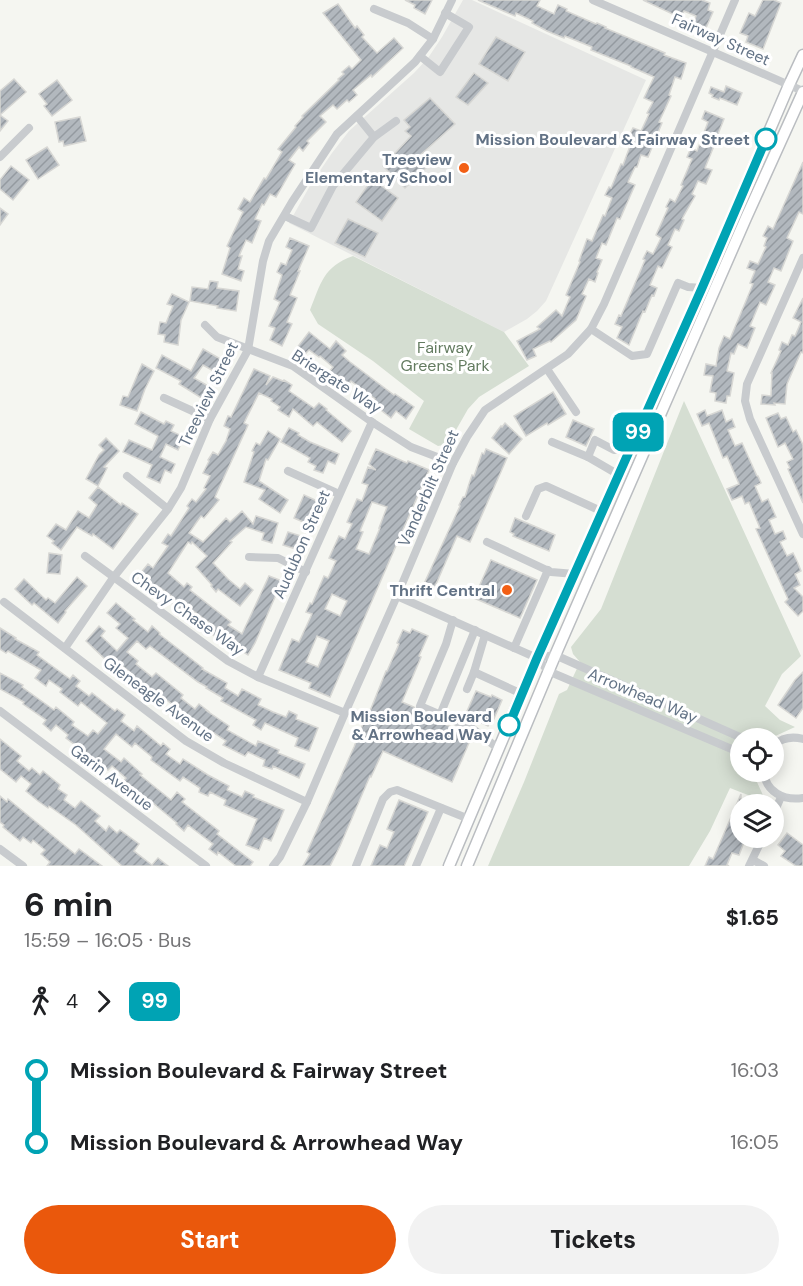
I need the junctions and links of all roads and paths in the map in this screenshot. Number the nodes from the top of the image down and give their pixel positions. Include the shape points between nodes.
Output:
1 (452, 0) edge
2 (593, 0) edge
3 (735, 0) edge
4 (374, 9) dead end
5 (446, 13) junction
6 (433, 39) junction
7 (713, 52) junction
8 (803, 55) edge
9 (420, 56) junction
10 (789, 85) junction
11 (803, 92) edge
12 (357, 116) junction
13 (396, 121) dead end
14 (29, 128) dead end
15 (374, 138) junction
16 (0, 157) edge
17 (285, 216) junction
18 (803, 258) edge
19 (702, 288) junction
20 (205, 325) dead end
21 (591, 329) junction
22 (248, 350) junction
23 (547, 369) junction
24 (164, 398) dead end
25 (576, 412) dead end
26 (210, 419) junction
27 (372, 422) junction
28 (552, 442) dead end
29 (632, 447) junction
30 (588, 457) junction
31 (453, 463) junction
32 (288, 471) dead end
33 (619, 475) junction
34 (127, 476) dead end
35 (339, 494) junction
36 (168, 509) junction
37 (603, 512) junction
38 (526, 516) dead end
39 (803, 534) edge
40 (487, 542) dead end
41 (85, 556) dead end
42 (249, 557) dead end
43 (548, 570) junction
44 (306, 572) junction
45 (575, 574) junction
46 (113, 578) junction
47 (397, 596) junction
48 (4, 602) dead end
49 (453, 620) junction
50 (475, 630) junction
51 (485, 635) junction
52 (65, 648) junction
53 (514, 648) junction
54 (555, 655) junction
55 (537, 658) junction
56 (548, 671) junction
57 (474, 672) junction
58 (258, 677) junction
59 (467, 689) dead end
60 (522, 694) junction
61 (0, 711) edge
62 (345, 713) junction
63 (440, 715) junction
64 (730, 733) edge
65 (784, 739) edge
66 (803, 739) edge
67 (730, 748) edge
68 (499, 749) junction
69 (767, 782) edge
70 (777, 794) edge
71 (784, 798) edge
72 (803, 798) edge
73 (308, 802) junction
74 (441, 808) junction
75 (469, 819) junction
76 (758, 848) edge
77 (0, 849) edge
78 (751, 863) edge
79 (23, 866) edge
80 (206, 866) edge
81 (273, 866) edge
82 (356, 866) edge
83 (416, 866) edge
84 (449, 866) edge
85 (467, 866) edge
86 (764, 866) edge

1 - 5 street, Treeview Street
2 - 7 street, Fairway Street
3 - 7 street, Vanderbilt Street
4 - 6 street
5 - 6 street, Treeview Street
5 - 9 street via 469,27 440,72
6 - 9 street, Treeview Street
7 - 10 street, Fairway Street
7 - 21 street, Vanderbilt Street
8 - 10 main road
9 - 12 street, Treeview Street
10 - 11 street, Fairway Street
10 - 19 main road
11 - 54 main road
12 - 15 street
12 - 17 street, Treeview Street via 337,134
13 - 15 street
14 - 16 street
15 - 17 street via 333,186 311,228
17 - 22 street, Treeview Street via 269,241 263,261
18 - 39 street via 747,384 745,402
19 - 21 street via 678,283 647,354 632,356
19 - 29 main road
20 - 22 street, Briergate Way via 217,337
21 - 23 street, Vanderbilt Street via 568,354
22 - 26 street, Treeview Street
22 - 27 street, Briergate Way via 293,366
23 - 25 street
23 - 31 street, Vanderbilt Street via 485,410
24 - 26 street
26 - 36 street, Treeview Street
27 - 31 street, Briergate Way via 411,447
27 - 35 street, Audubon Street
28 - 30 street
29 - 30 street via 614,450 595,440
29 - 33 main road
30 - 33 street
31 - 47 street, Vanderbilt Street
32 - 35 street
33 - 37 main road
34 - 36 street
35 - 44 street, Audubon Street
36 - 46 street, Treeview Street
37 - 38 street via 546,486 538,489
37 - 45 main road
40 - 43 street
41 - 46 street, Chevy Chase Way
42 - 44 street via 278,558
43 - 45 street
43 - 53 street
44 - 58 street, Audubon Street
45 - 55 main road
46 - 52 street, Treeview Street
46 - 58 street, Chevy Chase Way via 228,661
47 - 49 street, Arrowhead Way
47 - 62 street, Vanderbilt Street
48 - 52 street, Gleneagle Avenue
49 - 50 street, Arrowhead Way
49 - 63 street via 420,706
50 - 51 street, Arrowhead Way
50 - 63 street
51 - 53 street, Arrowhead Way
51 - 57 street
52 - 73 street, Gleneagle Avenue via 186,741
53 - 55 street, Arrowhead Way
54 - 55 street
54 - 56 main road
54 - 64 street, Arrowhead Way
55 - 56 street, Arrowhead Way
55 - 60 main road
56 - 67 street, Arrowhead Way
56 - 85 main road
57 - 59 street
57 - 60 street
58 - 62 street, Chevy Chase Way
60 - 68 main road
61 - 80 street, Garin Avenue
62 - 73 street, Vanderbilt Street
63 - 68 street via 473,729
65 - 66 street
68 - 75 main road
69 - 70 street
71 - 72 street
73 - 81 street, Vanderbilt Street
74 - 75 street
74 - 82 street via 397,790 390,792 383,799
74 - 83 street
75 - 84 main road
76 - 78 street
77 - 79 street
78 - 86 street

